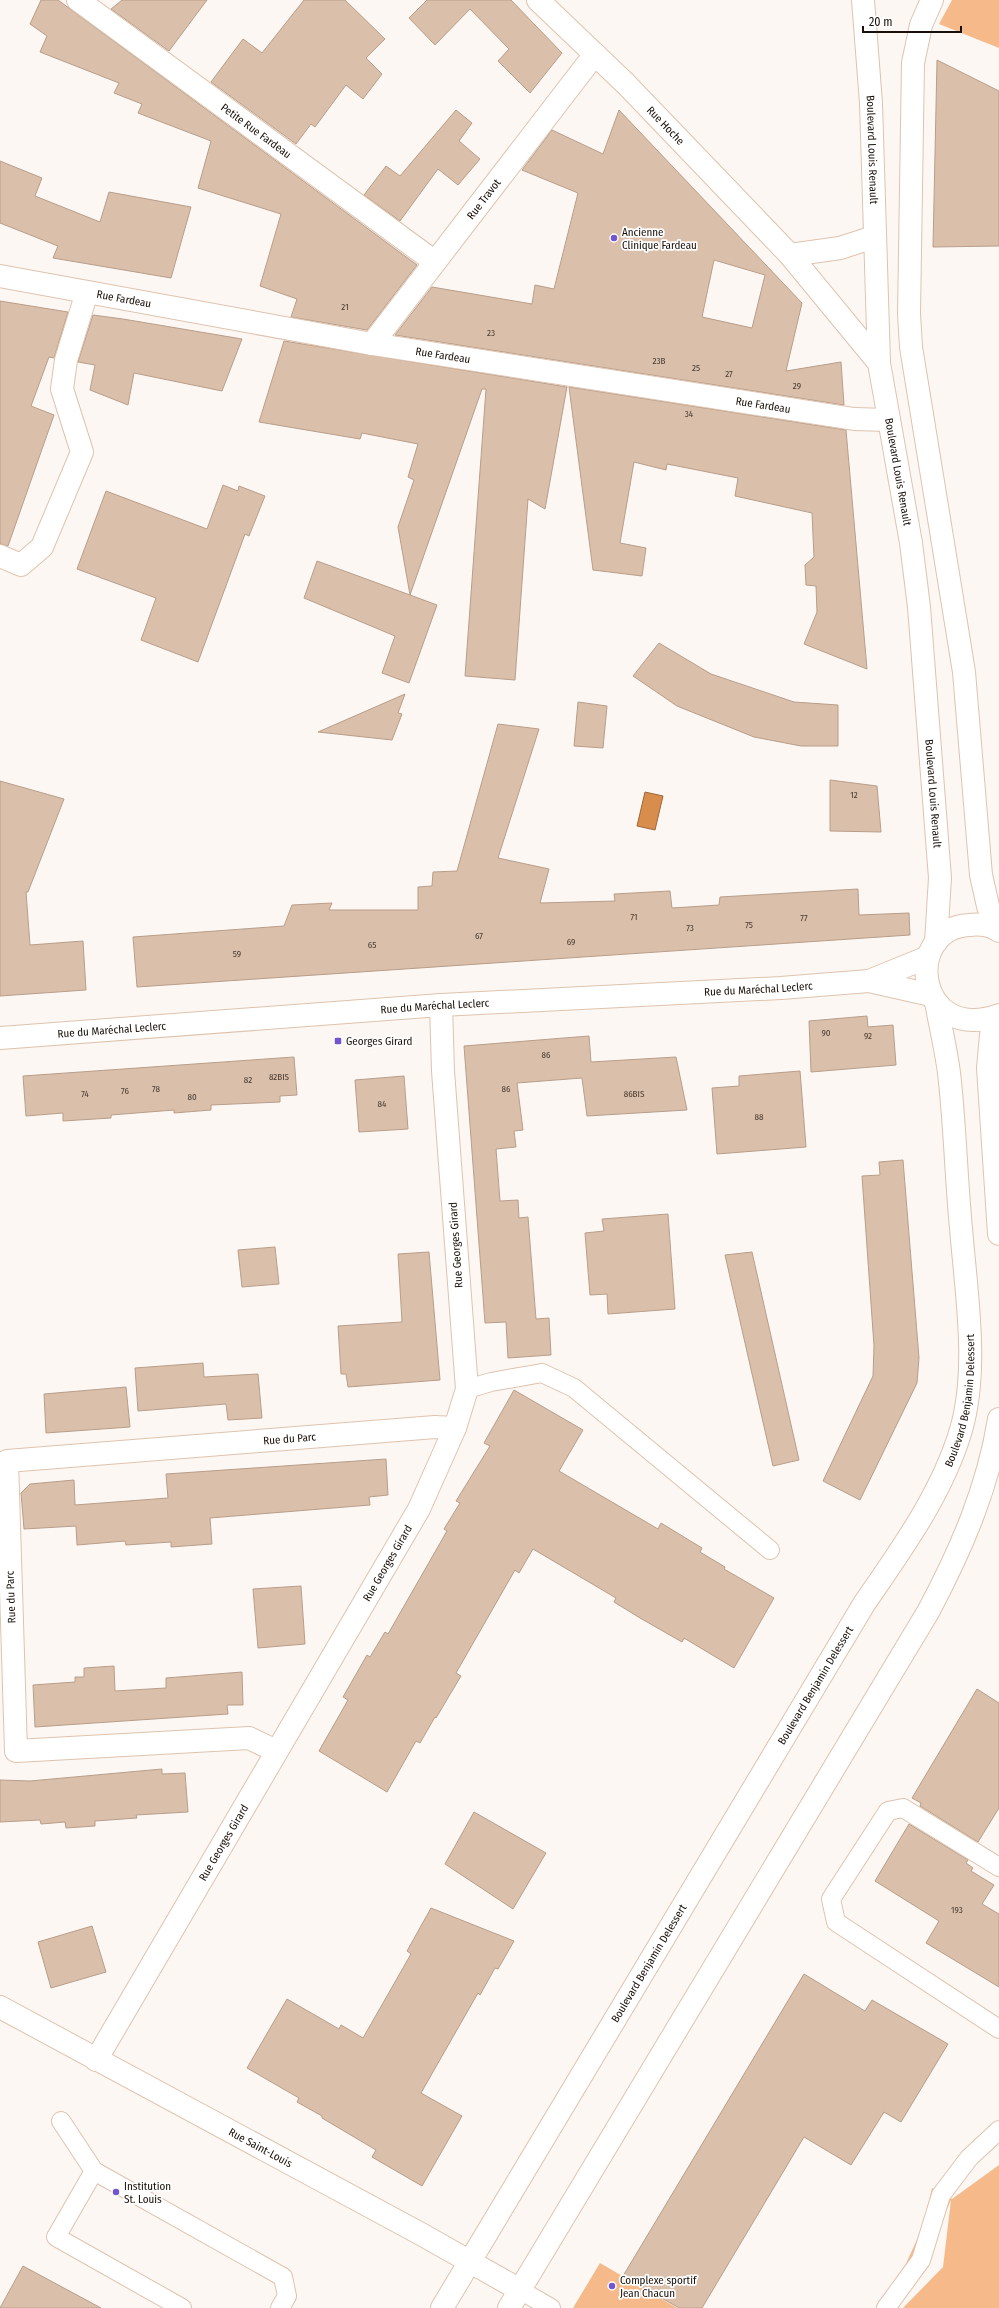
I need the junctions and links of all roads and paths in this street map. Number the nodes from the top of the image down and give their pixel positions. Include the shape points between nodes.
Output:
1 (78, 0) edge
2 (538, 0) edge
3 (863, 0) edge
4 (932, 0) edge
5 (595, 54) junction
6 (874, 237) junction
7 (790, 255) junction
8 (435, 262) junction
9 (0, 276) edge
10 (87, 292) junction
11 (372, 344) junction
12 (879, 363) junction
13 (888, 420) junction
14 (0, 556) edge
15 (998, 930) edge
16 (932, 950) junction
17 (869, 981) junction
18 (933, 998) junction
19 (441, 1005) junction
20 (999, 1016) edge
21 (0, 1038) edge
22 (999, 1234) edge
23 (467, 1389) junction
24 (999, 1419) edge
25 (454, 1428) junction
26 (770, 1550) dead end
27 (276, 1751) junction
28 (999, 1867) edge
29 (0, 2007) edge
30 (999, 2029) edge
31 (96, 2060) junction
32 (61, 2121) dead end
33 (999, 2130) edge
34 (94, 2171) junction
35 (469, 2262) junction
36 (515, 2299) edge
37 (182, 2308) edge
38 (280, 2308) edge
39 (442, 2308) edge
40 (551, 2308) edge
41 (886, 2308) edge

1 - 8 street, Petite Rue Fardeau
2 - 5 street, Rue Hoche
3 - 6 street, Boulevard Louis Renault via 871,103
4 - 15 street via 921,25 913,63 909,314 911,347 964,672 980,875 988,906
5 - 7 street, Rue Hoche
5 - 8 street, Rue Travot
6 - 7 street via 840,248
6 - 12 street, Boulevard Louis Renault
7 - 12 street, Rue Hoche
8 - 11 street, Rue Travot
9 - 10 street, Rue Fardeau
10 - 11 street, Rue Fardeau
10 - 14 street via 66,360 62,389 82,452 42,546 21,565
11 - 13 street, Rue Fardeau via 854,419
12 - 13 street, Boulevard Louis Renault
13 - 16 street, Boulevard Louis Renault via 911,543 919,607 940,878
15 - 16 street, Rue du Maréchal Leclerc via 980,924 964,925 948,931
16 - 17 street, Rue du Maréchal Leclerc
16 - 18 street, Boulevard Louis Renault via 926,970 927,983
17 - 18 street, Rue du Maréchal Leclerc
17 - 19 street, Rue du Maréchal Leclerc via 782,988
18 - 20 street via 949,1014 965,1021 983,1021
18 - 35 street, Boulevard Benjamin Delessert via 949,1073 968,1319 969,1377 967,1404 960,1431 939,1484 913,1530 864,1604
19 - 21 street, Rue du Maréchal Leclerc
19 - 23 street, Rue Georges Girard via 443,1071
20 - 22 street via 991,1035 988,1068
23 - 25 street, Rue Georges Girard
23 - 26 lane via 542,1373 574,1388
24 - 36 street via 996,1441 976,1510 955,1561 928,1612
25 - 27 street, Rue Georges Girard via 419,1509
25 - 27 street, Rue du Parc via 435,1427 7,1461 16,1751 250,1738
27 - 31 street, Rue Georges Girard
28 - 30 lane via 903,1808 888,1811 831,1899 836,1922
29 - 31 street, Rue Saint-Louis
31 - 35 street, Rue Saint-Louis
32 - 34 lane
33 - 41 lane via 969,2158 941,2196 921,2260
34 - 37 lane via 56,2237
34 - 38 lane via 283,2277 287,2296
35 - 36 street, Rue Saint-Louis
35 - 39 street, Boulevard Benjamin Delessert
36 - 40 lane

